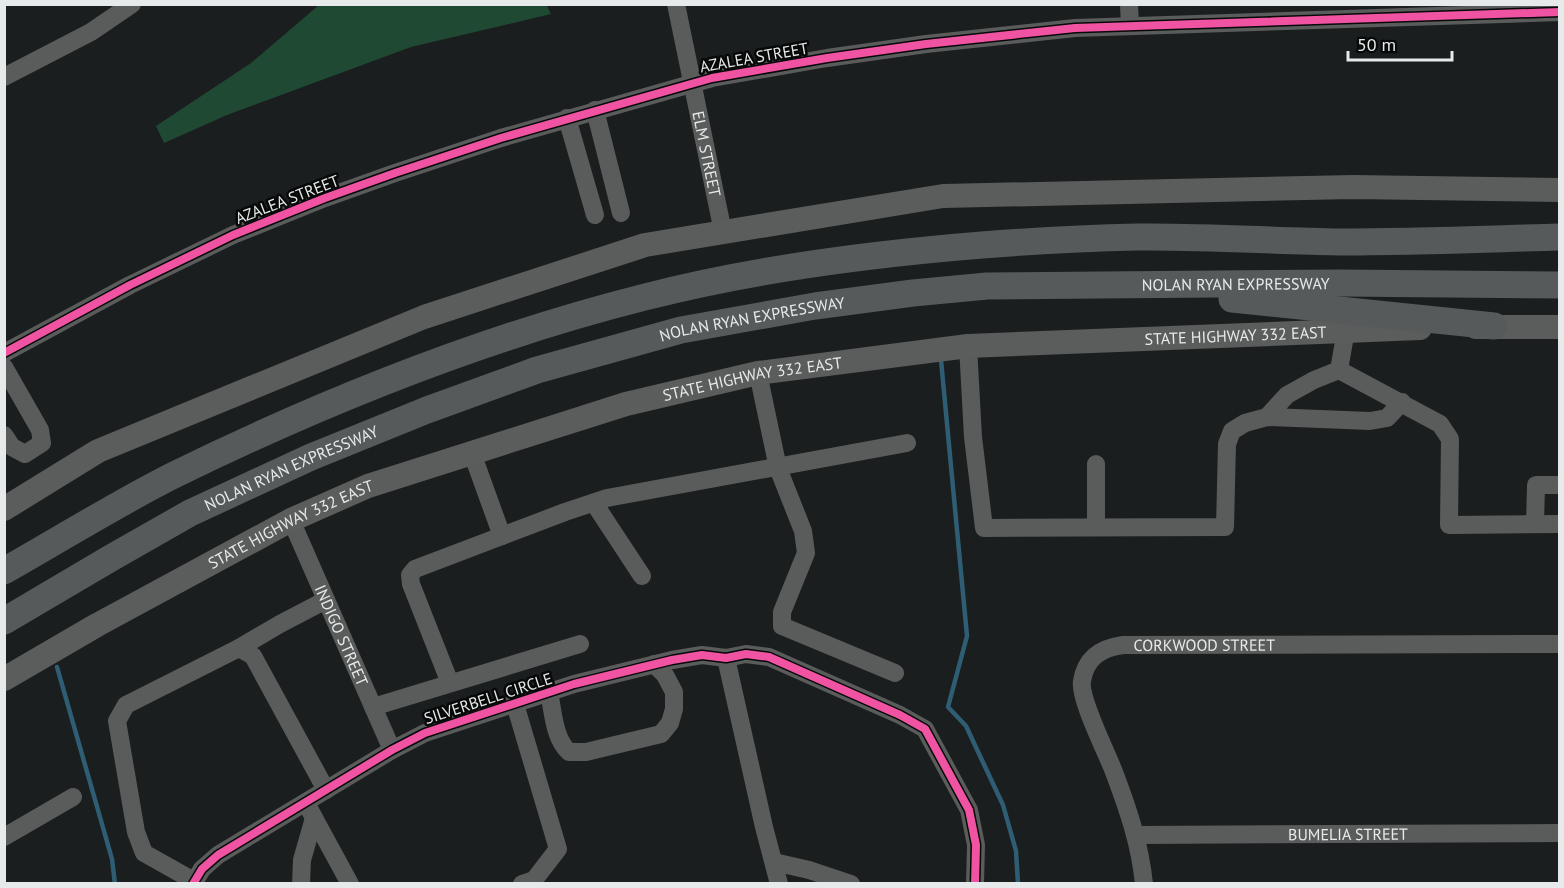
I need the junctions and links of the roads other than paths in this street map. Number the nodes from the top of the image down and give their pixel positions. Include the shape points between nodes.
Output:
1 (132, 4) edge
2 (676, 4) edge
3 (1129, 4) edge
4 (1353, 11) edge
5 (1560, 12) edge
6 (1130, 25) junction
7 (4, 77) edge
8 (693, 82) junction
9 (595, 110) junction
10 (567, 118) junction
11 (1560, 190) edge
12 (621, 213) dead end
13 (596, 215) dead end
14 (723, 232) junction
15 (1560, 237) edge
16 (1094, 284) junction
17 (1560, 285) edge
18 (1494, 326) junction
19 (1560, 327) edge
20 (1346, 330) junction
21 (968, 346) junction
22 (4, 353) edge
23 (4, 368) edge
24 (1339, 370) junction
25 (758, 373) junction
26 (1402, 402) junction
27 (1267, 417) junction
28 (4, 435) edge
29 (908, 443) dead end
30 (472, 453) junction
31 (1096, 464) dead end
32 (778, 468) junction
33 (1560, 485) edge
34 (594, 503) junction
35 (4, 509) edge
36 (291, 520) junction
37 (1535, 524) junction
38 (1560, 524) edge
39 (1096, 527) junction
40 (502, 536) junction
41 (4, 571) edge
42 (642, 576) dead end
43 (326, 600) junction
44 (4, 621) edge
45 (580, 644) dead end
46 (1560, 644) edge
47 (239, 648) junction
48 (726, 658) junction
49 (654, 664) junction
50 (895, 673) dead end
51 (4, 679) edge
52 (450, 683) junction
53 (549, 692) junction
54 (515, 704) junction
55 (373, 707) junction
56 (392, 750) junction
57 (326, 790) junction
58 (73, 797) dead end
59 (310, 810) junction
60 (1560, 833) edge
61 (1136, 835) junction
62 (4, 837) edge
63 (774, 862) junction
64 (194, 882) edge
65 (301, 884) edge
66 (350, 884) edge
67 (522, 884) edge
68 (779, 884) edge
69 (851, 884) edge
70 (975, 884) edge
71 (1144, 884) edge

1 - 7 street via 92,32
2 - 8 street, ELM STREET
3 - 6 street
4 - 5 street, AZALEA STREET
4 - 6 street, AZALEA STREET
6 - 8 street, AZALEA STREET via 926,44
8 - 9 street, AZALEA STREET
8 - 14 street, ELM STREET
9 - 10 street, AZALEA STREET
9 - 12 street
10 - 13 street
10 - 22 street, AZALEA STREET via 395,173 233,235
11 - 14 main road via 1353,187 943,196
14 - 35 main road via 645,245 424,317 98,451
15 - 41 highway via 1342,242 1137,237 984,245 809,265 697,285 524,331 388,380 172,476
16 - 17 highway, NOLAN RYAN EXPRESSWAY
16 - 18 highway
16 - 44 highway, NOLAN RYAN EXPRESSWAY via 987,286 815,306 681,330 537,370 321,452 190,513
18 - 19 main road, STATE HIGHWAY 332 EAST
18 - 20 main road, STATE HIGHWAY 332 EAST
20 - 21 main road, STATE HIGHWAY 332 EAST
20 - 24 street
21 - 25 main road, STATE HIGHWAY 332 EAST
21 - 39 street via 984,528
23 - 28 street via 40,430 42,443 25,454 12,447
24 - 26 street
24 - 27 street via 1287,395
25 - 30 main road, STATE HIGHWAY 332 EAST via 626,404
25 - 32 street
26 - 27 street via 1387,418 1370,421
26 - 37 street via 1440,424 1450,440 1449,525
27 - 39 street via 1232,431 1227,444 1225,527
29 - 32 street
30 - 36 main road, STATE HIGHWAY 332 EAST via 368,486
30 - 40 street
31 - 39 street
32 - 34 street
32 - 50 street via 803,531 806,553 782,612 782,626
33 - 37 street via 1536,485
34 - 40 street
34 - 42 street
36 - 43 street, INDIGO STREET
36 - 51 main road, STATE HIGHWAY 332 EAST via 97,624
37 - 38 street
40 - 52 street via 415,569 410,575
43 - 47 street
43 - 55 street, INDIGO STREET
45 - 52 street
46 - 61 street, CORKWOOD STREET via 1123,645 1096,653 1081,683
47 - 57 street via 253,656
47 - 64 street via 126,705 117,721 136,832 144,853
48 - 49 street, SILVERBELL CIRCLE via 702,655
48 - 63 street
48 - 70 street, SILVERBELL CIRCLE via 746,654 770,657 925,729 969,810 976,845
49 - 53 street, SILVERBELL CIRCLE
49 - 53 street via 674,692 670,723 661,734 586,752 569,752 558,732
52 - 55 street
53 - 54 street, SILVERBELL CIRCLE
54 - 56 street, SILVERBELL CIRCLE via 425,733
54 - 67 street via 558,849 534,880
55 - 56 street, INDIGO STREET
56 - 57 street, SILVERBELL CIRCLE
57 - 59 street, SILVERBELL CIRCLE
58 - 62 street
59 - 64 street, SILVERBELL CIRCLE via 218,855
59 - 65 street
59 - 66 street
60 - 61 street, BUMELIA STREET
61 - 71 street, CORKWOOD STREET
63 - 68 street
63 - 69 street

